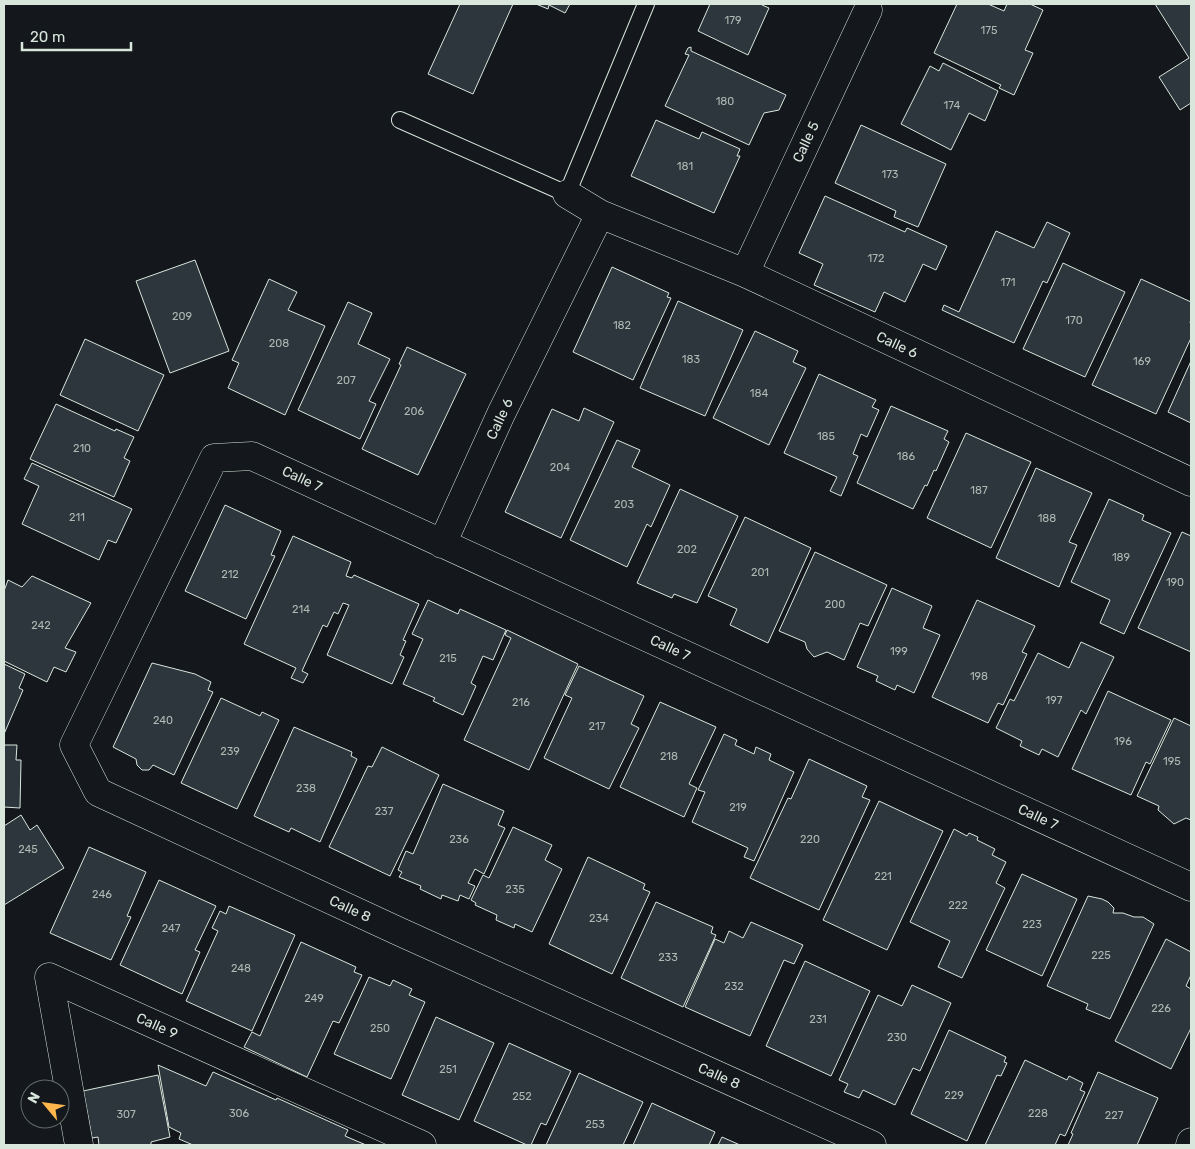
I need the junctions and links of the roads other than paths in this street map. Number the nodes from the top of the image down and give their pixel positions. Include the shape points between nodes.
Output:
1 (646, 4) edge
2 (868, 10) dead end
3 (400, 120) dead end
4 (567, 194) junction
5 (600, 214) junction
6 (745, 273) junction
7 (1191, 482) edge
8 (181, 527) joint
9 (442, 544) junction
10 (1191, 888) edge
11 (1191, 1142) edge
12 (79, 1145) edge
13 (422, 1145) edge
14 (872, 1145) edge
15 (1190, 1145) edge

1 - 4 lane
2 - 6 street, Calle 5
3 - 4 lane
4 - 5 street, Calle 6
5 - 6 street, Calle 6
5 - 9 street, Calle 6 via 501,414
6 - 7 street, Calle 6
8 - 9 street, Calle 7 via 214,458 252,456
8 - 14 street, Calle 8 via 74,746 98,792
9 - 10 street, Calle 7
11 - 15 street
12 - 13 street, Calle 9 via 48,977

